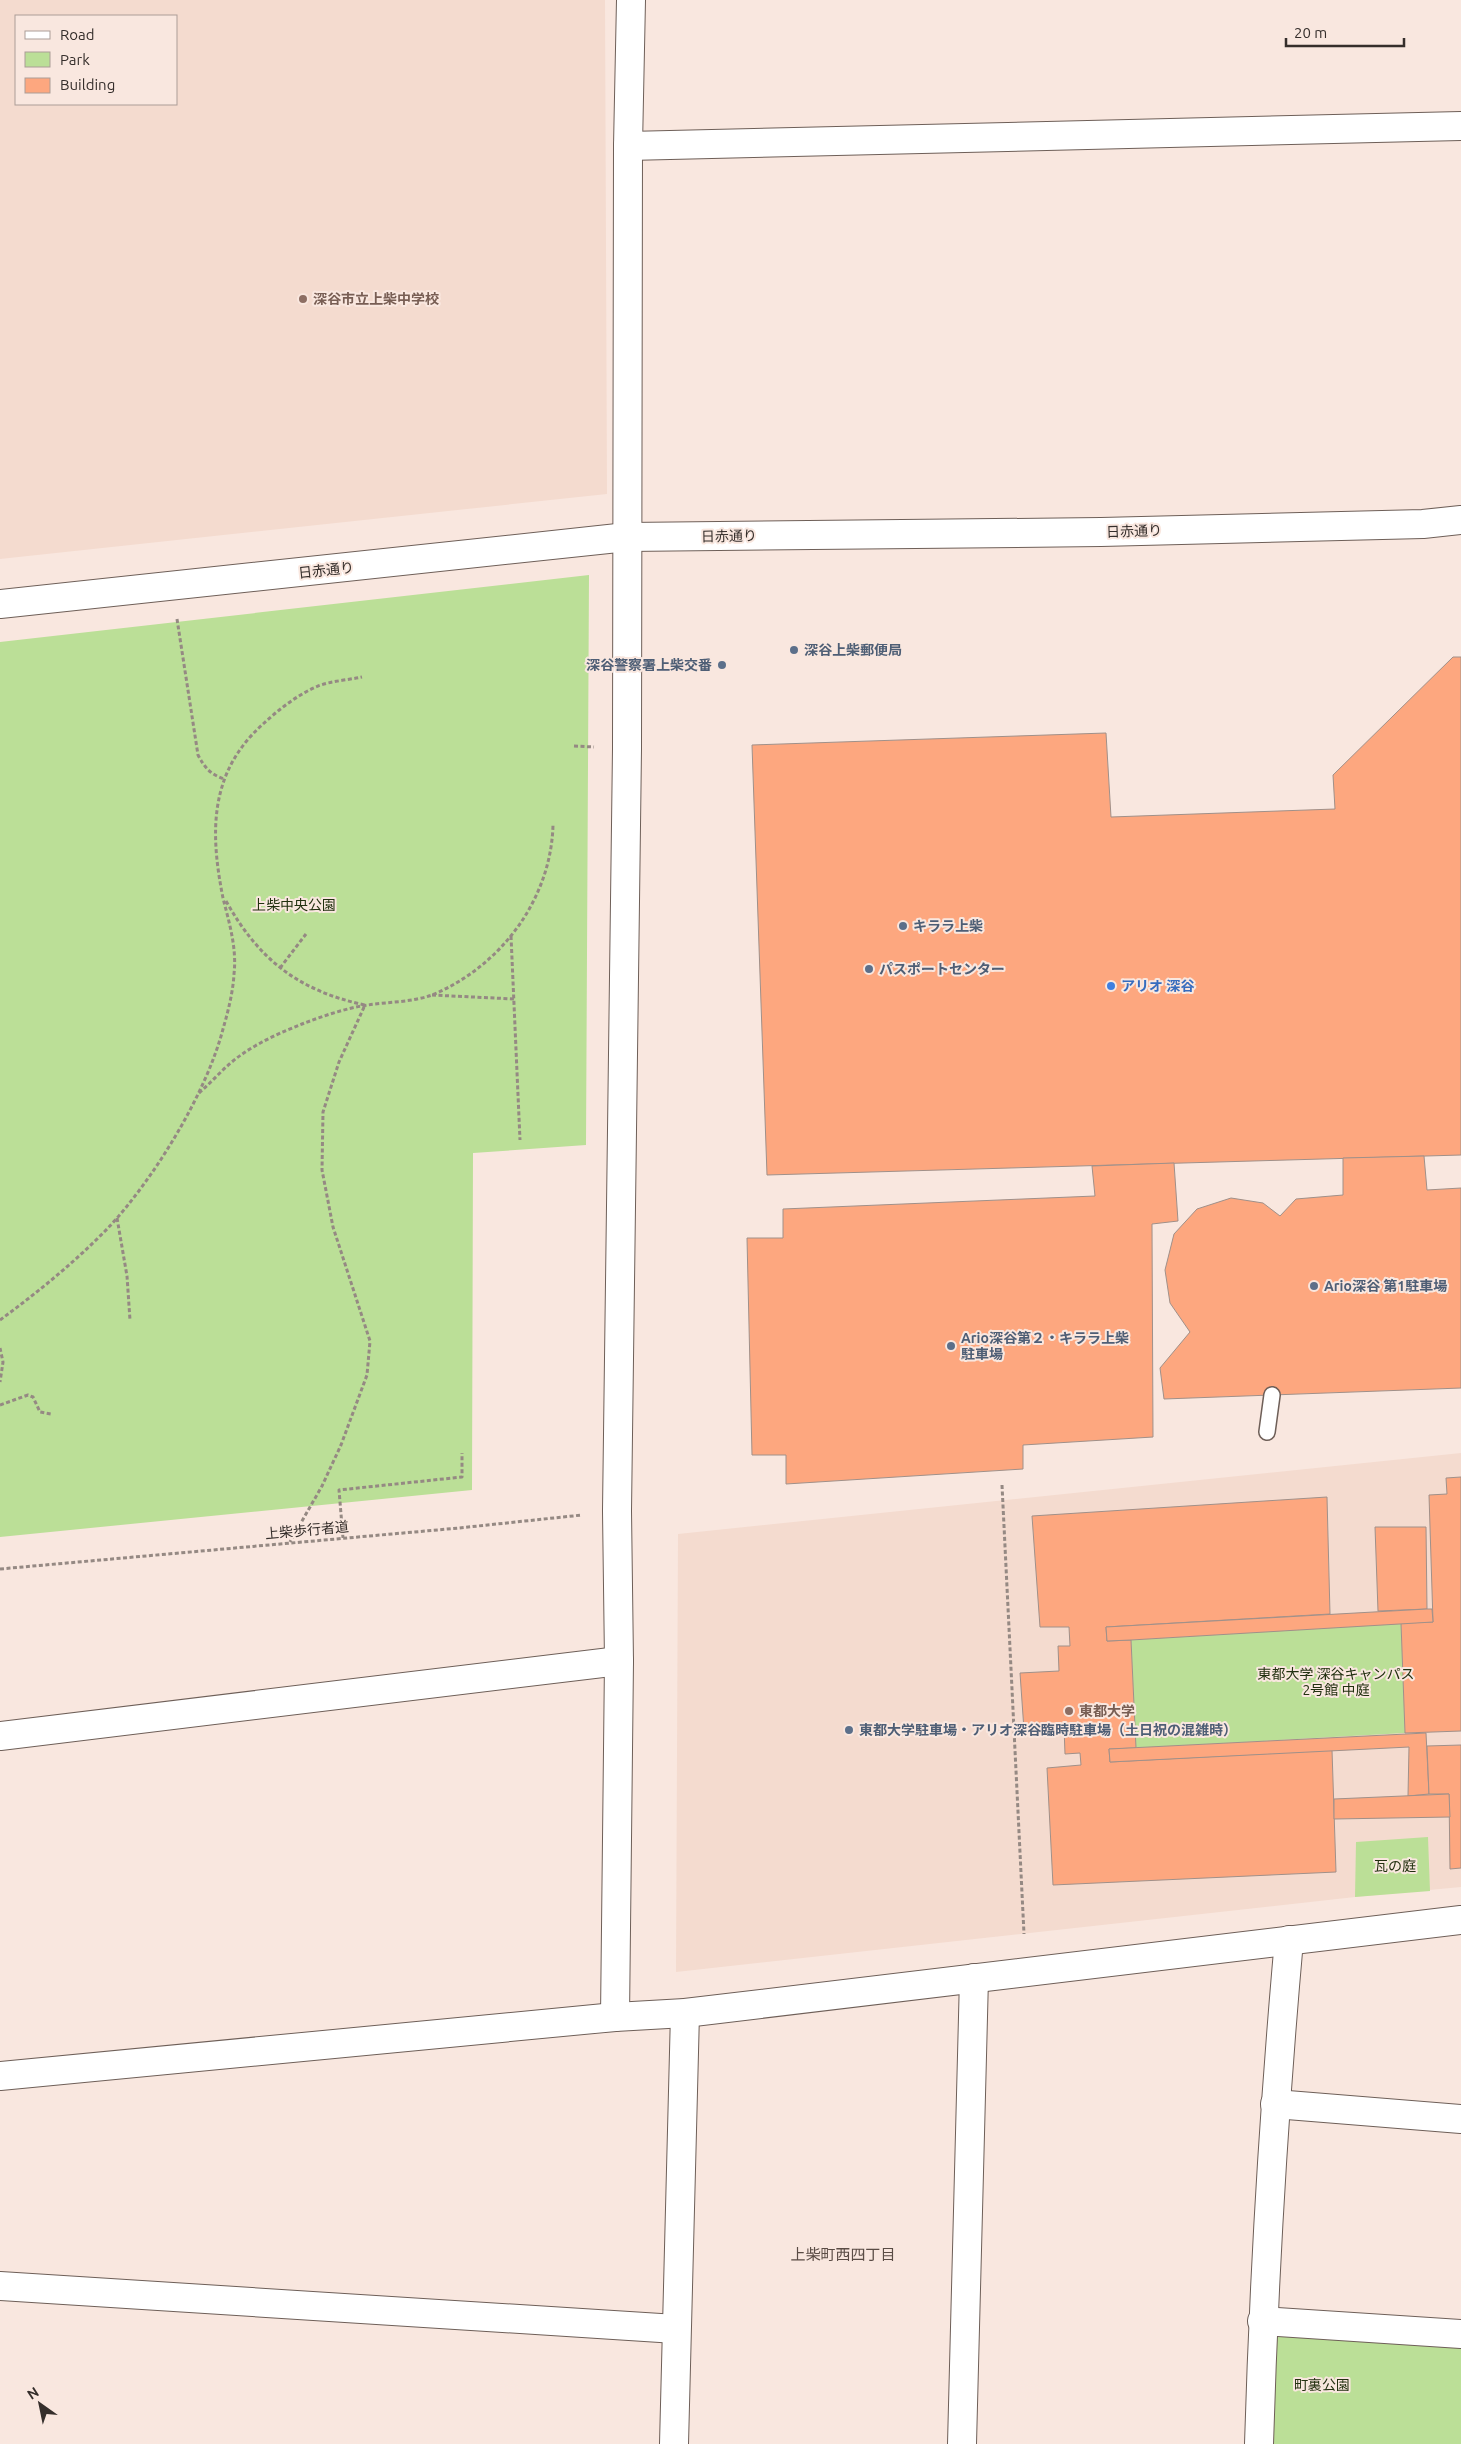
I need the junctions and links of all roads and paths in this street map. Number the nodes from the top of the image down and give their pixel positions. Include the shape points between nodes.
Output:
1 (631, 0) edge
2 (1461, 126) edge
3 (628, 146) junction
4 (1461, 520) edge
5 (627, 537) junction
6 (172, 586) junction
7 (0, 604) edge
8 (362, 677) dead end
9 (224, 780) junction
10 (553, 825) dead end
11 (223, 896) junction
12 (306, 934) dead end
13 (511, 935) junction
14 (280, 968) junction
15 (430, 995) junction
16 (514, 998) junction
17 (365, 1005) junction
18 (197, 1096) junction
19 (520, 1140) dead end
20 (117, 1217) junction
21 (0, 1320) edge
22 (130, 1320) dead end
23 (0, 1348) edge
24 (0, 1382) edge
25 (1272, 1395) dead end
26 (0, 1405) edge
27 (51, 1414) dead end
28 (1267, 1432) dead end
29 (462, 1453) dead end
30 (1002, 1485) dead end
31 (616, 1511) junction
32 (343, 1538) junction
33 (290, 1542) junction
34 (0, 1569) edge
35 (618, 1661) junction
36 (0, 1736) edge
37 (1461, 1920) edge
38 (1024, 1934) dead end
39 (1289, 1940) junction
40 (974, 1978) junction
41 (685, 2013) junction
42 (615, 2017) junction
43 (0, 2076) edge
44 (1275, 2104) junction
45 (1461, 2119) edge
46 (0, 2286) edge
47 (1262, 2321) junction
48 (676, 2329) junction
49 (1461, 2334) edge
50 (674, 2444) edge
51 (962, 2444) edge
52 (1259, 2444) edge

1 - 3 street
2 - 3 street
3 - 5 street
4 - 5 street, 日赤通り via 1423,524 1101,532
5 - 6 street, 日赤通り
5 - 31 street via 623,1141
6 - 7 street, 日赤通り
6 - 9 path via 198,755 204,767
8 - 9 path via 319,686 282,708 250,736 228,766
9 - 11 path via 218,796 216,830
10 - 13 path via 544,882 526,916
11 - 14 path via 242,929
11 - 18 path via 232,934 234,973 223,1030 208,1076
12 - 14 path
13 - 15 path via 472,973
13 - 16 path
14 - 17 path via 320,992
15 - 16 path
15 - 17 path
16 - 19 path
17 - 18 path via 303,1024 241,1054
17 - 33 path via 339,1062 323,1112 322,1170 333,1227 370,1341 367,1375 341,1445
18 - 20 path via 147,1178
20 - 21 path via 64,1270
20 - 22 path via 127,1276
23 - 24 path via 3,1362
25 - 28 lane
26 - 27 path via 28,1395 34,1397 40,1412
29 - 32 path via 462,1477 339,1490
30 - 38 path
31 - 32 path, 上柴歩行者道
31 - 35 street
32 - 33 path, 上柴歩行者道
33 - 34 path, 上柴歩行者道
35 - 36 street
35 - 42 street
37 - 39 street
39 - 40 street
39 - 44 street
40 - 41 street
40 - 51 street
41 - 42 street
41 - 48 street
42 - 43 street
44 - 45 street
44 - 47 street
46 - 48 street
47 - 49 street
47 - 52 street
48 - 50 street

